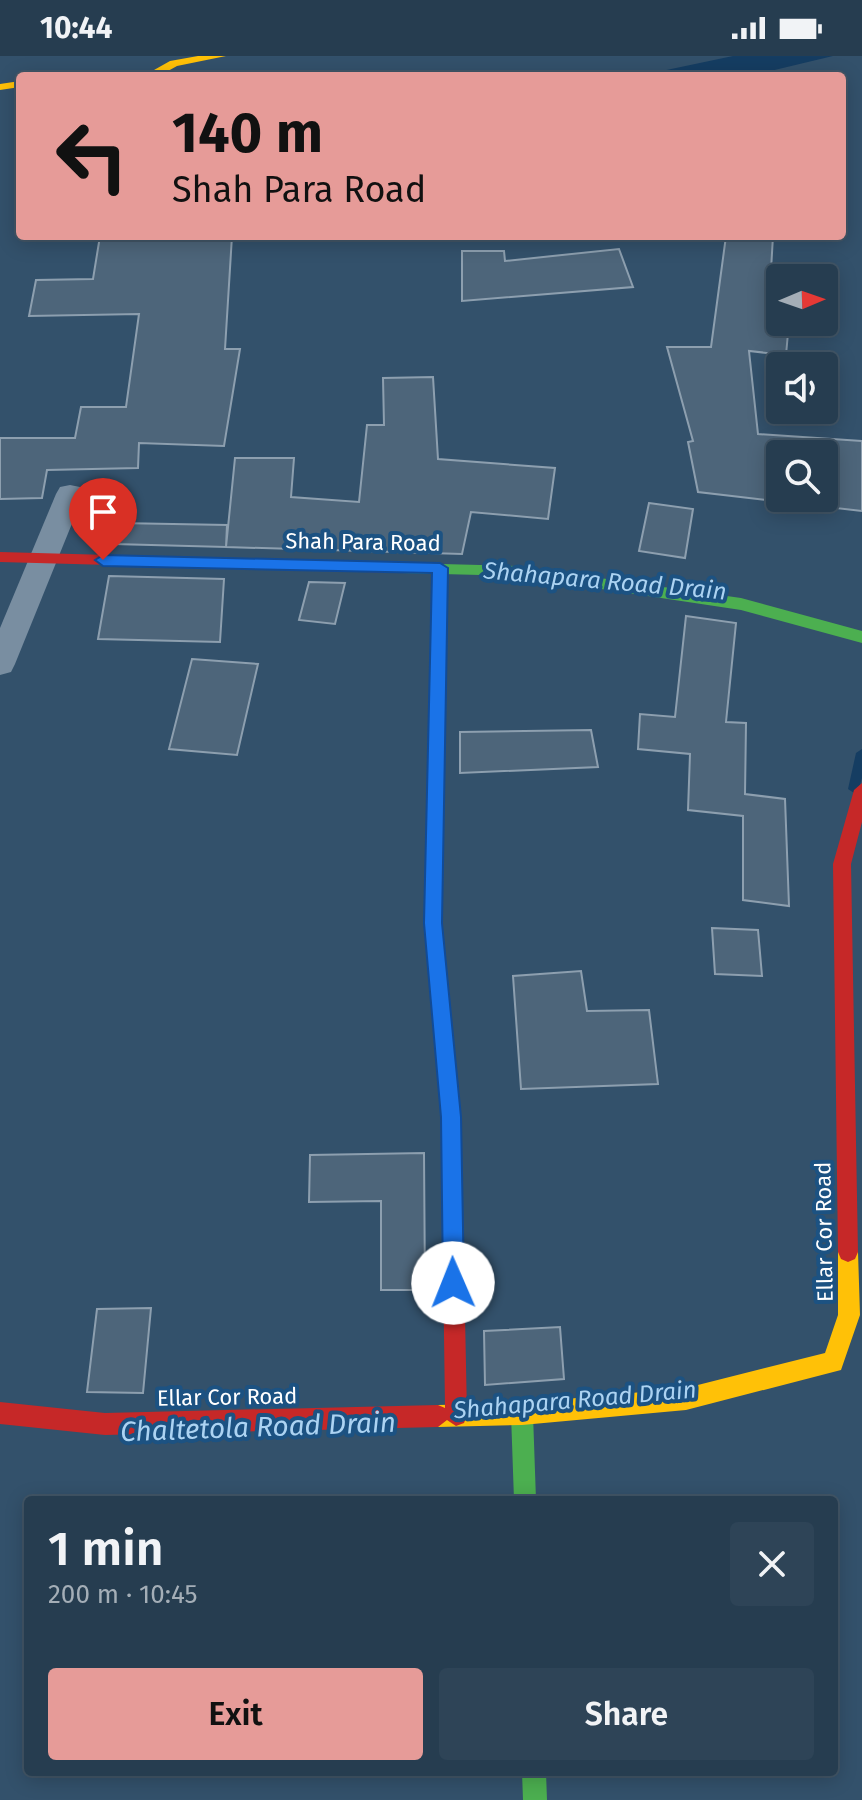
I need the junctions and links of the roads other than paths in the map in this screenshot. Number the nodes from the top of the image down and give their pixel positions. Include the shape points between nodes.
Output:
1 (220, 56) edge
2 (159, 72) edge
3 (70, 494) dead end
4 (0, 557) edge
5 (42, 559) junction
6 (440, 568) junction
7 (862, 637) edge
8 (0, 664) edge
9 (862, 790) edge
10 (0, 1413) edge
11 (522, 1414) junction
12 (456, 1415) junction
13 (525, 1496) edge
14 (534, 1776) edge
15 (535, 1800) edge

1 - 2 street via 174,63
3 - 5 street
4 - 5 street, Shah Para Road
5 - 6 street, Shah Para Road
5 - 8 street
6 - 7 street, Shah Para Road via 515,571 741,604
6 - 12 street via 433,923 451,1117
9 - 11 street, Ellar Cor Road via 842,864 849,1315 833,1362 686,1399
10 - 12 street, Ellar Cor Road via 105,1424
11 - 12 street, Ellar Cor Road
11 - 13 street
14 - 15 street

